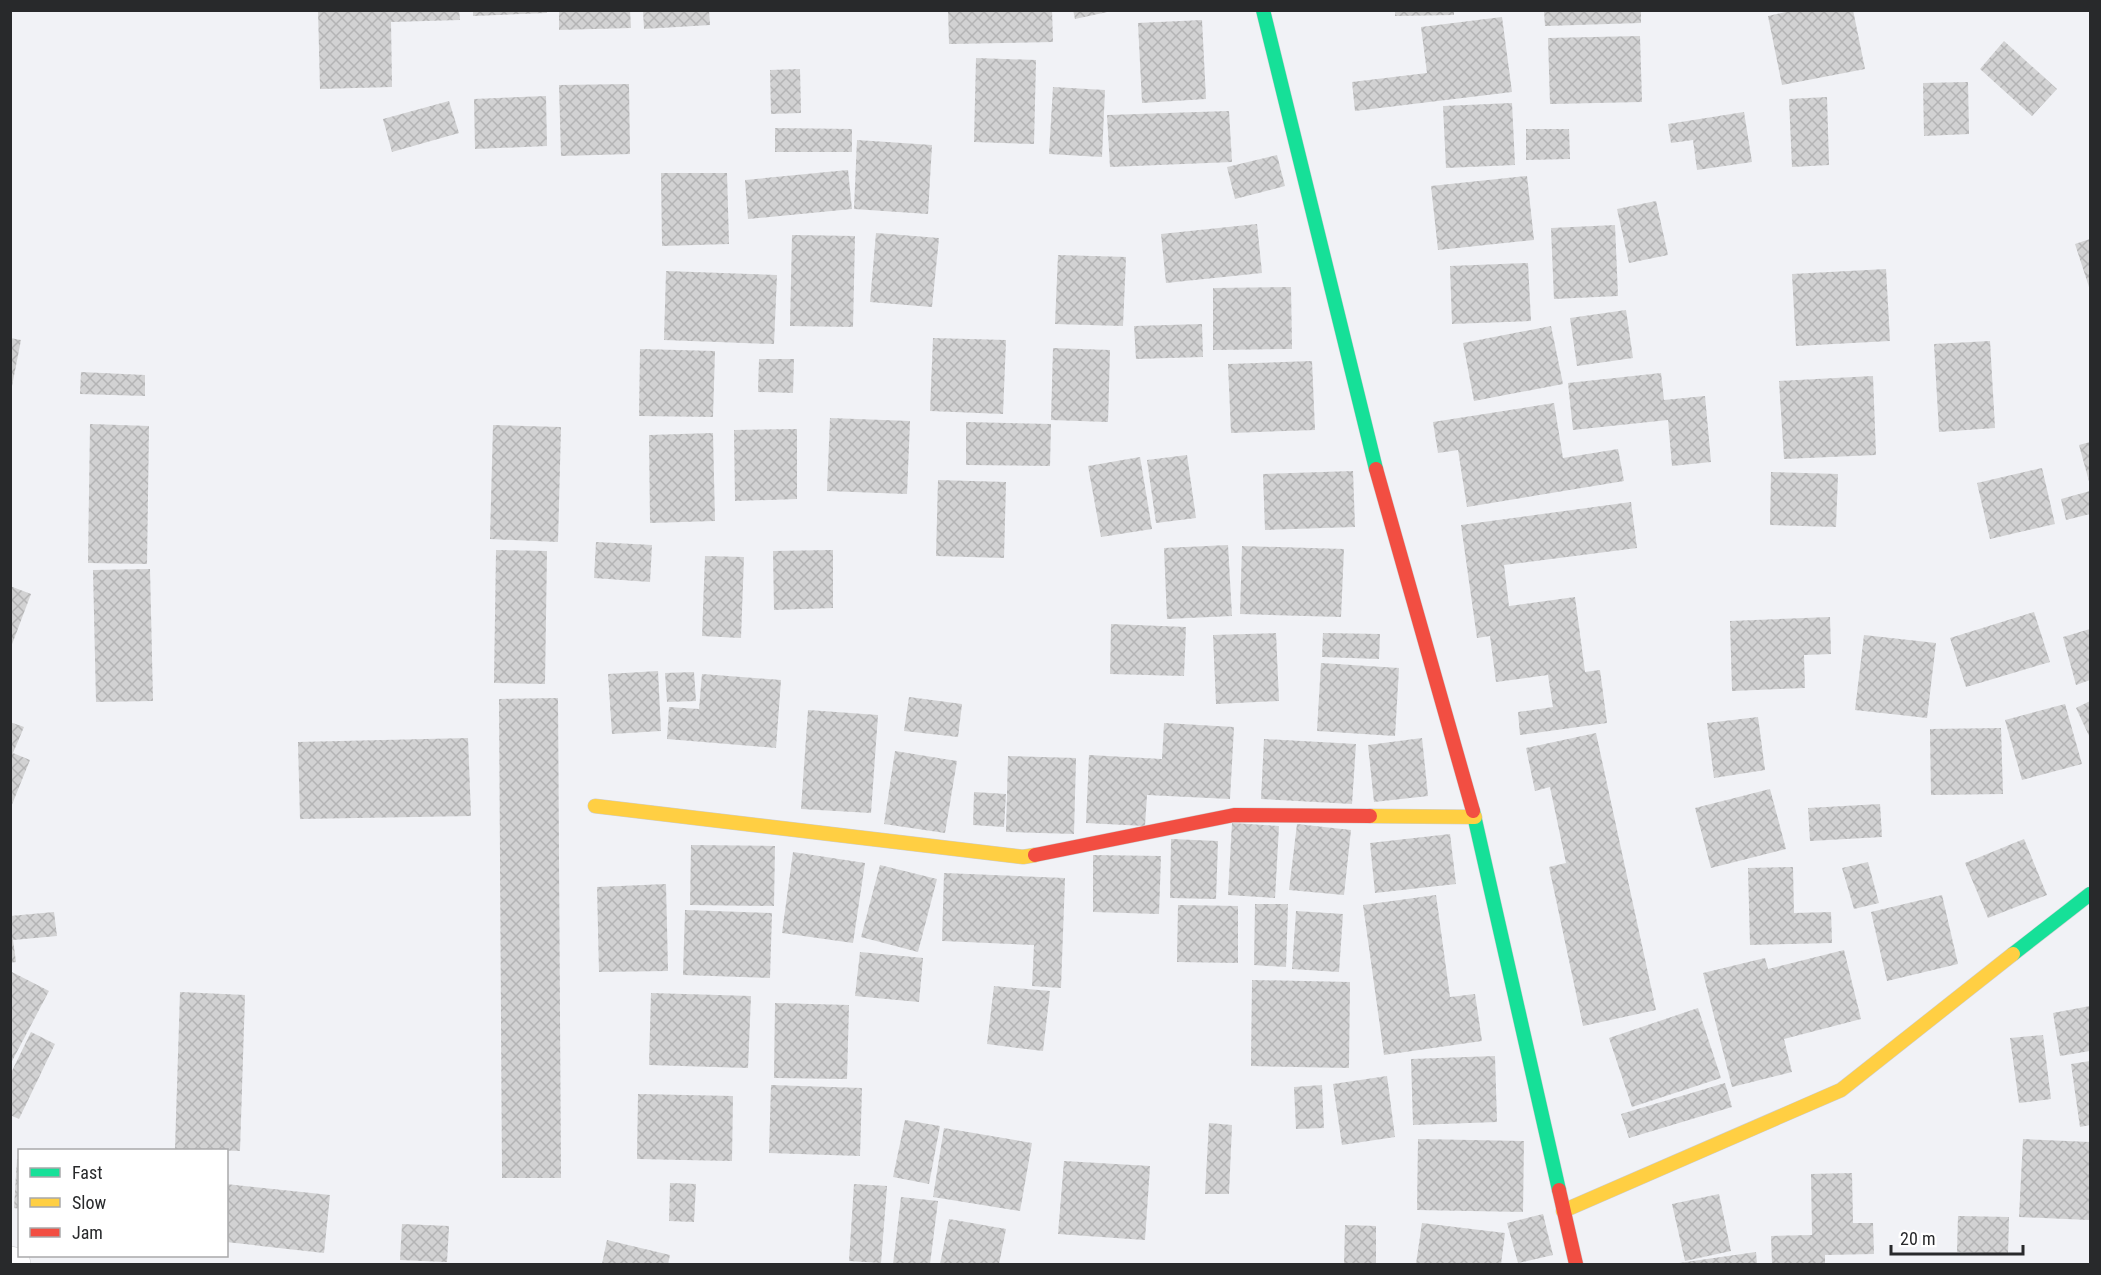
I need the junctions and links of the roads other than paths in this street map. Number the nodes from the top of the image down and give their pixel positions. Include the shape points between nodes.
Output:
1 (1263, 10) edge
2 (595, 806) dead end
3 (1475, 817) junction
4 (2091, 894) edge
5 (1563, 1211) junction
6 (1576, 1264) edge

1 - 3 street via 1362,421
2 - 3 street via 1023,857 1234,815
3 - 5 street
4 - 5 street via 1841,1090
5 - 6 street

